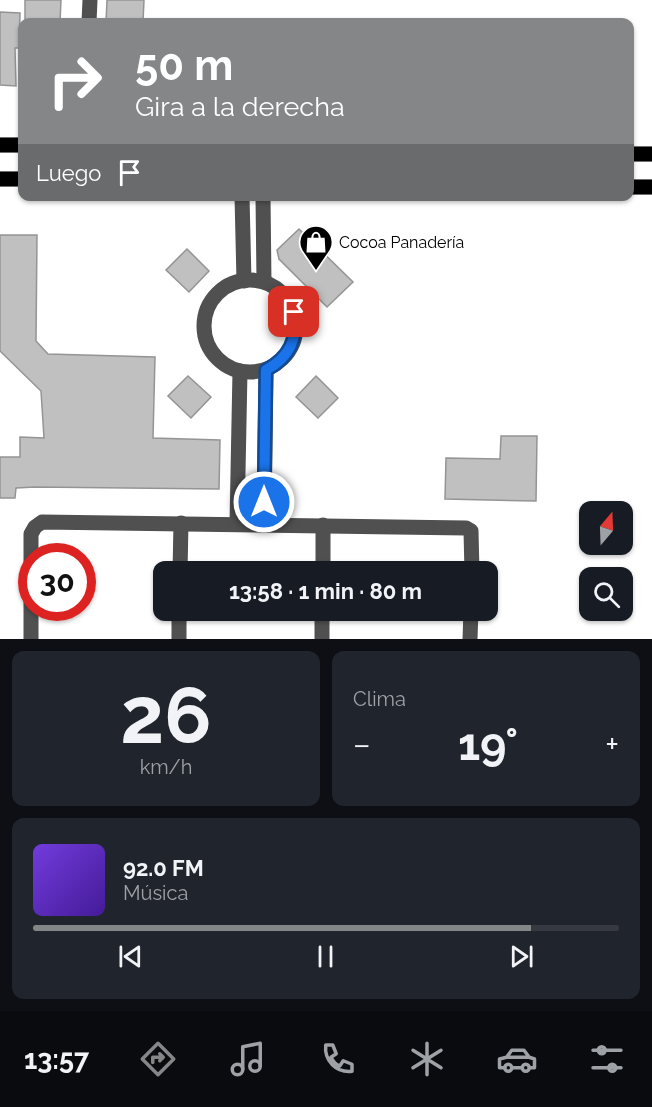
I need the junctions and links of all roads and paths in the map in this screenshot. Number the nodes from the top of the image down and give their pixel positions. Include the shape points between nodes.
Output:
1 (90, 0) edge
2 (89, 18) edge
3 (0, 145) edge
4 (18, 145) edge
5 (634, 154) edge
6 (652, 154) edge
7 (0, 179) edge
8 (18, 179) edge
9 (634, 187) edge
10 (652, 187) edge
11 (242, 201) edge
12 (263, 201) edge
13 (244, 280) junction
14 (264, 282) junction
15 (266, 370) junction
16 (240, 371) junction
17 (181, 523) junction
18 (237, 524) junction
19 (264, 524) junction
20 (323, 525) junction
21 (180, 561) edge
22 (323, 561) edge
23 (472, 561) edge
24 (179, 621) edge
25 (322, 621) edge
26 (471, 621) edge
27 (32, 639) edge
28 (179, 639) edge
29 (322, 639) edge
30 (470, 639) edge

1 - 2 street
3 - 4 main road
5 - 6 main road
7 - 8 main road
9 - 10 main road
11 - 13 street
12 - 14 street
13 - 14 street
13 - 16 street via 216,295 207,308 204,324 207,343 217,359
14 - 15 street via 287,299 296,326 288,353
15 - 16 street
15 - 19 street
16 - 18 street
17 - 18 street
17 - 21 street
17 - 27 street via 42,522 35,526 31,534
18 - 19 street
19 - 20 street
20 - 22 street
20 - 23 street via 465,528 471,531
24 - 28 street
25 - 29 street
26 - 30 street

